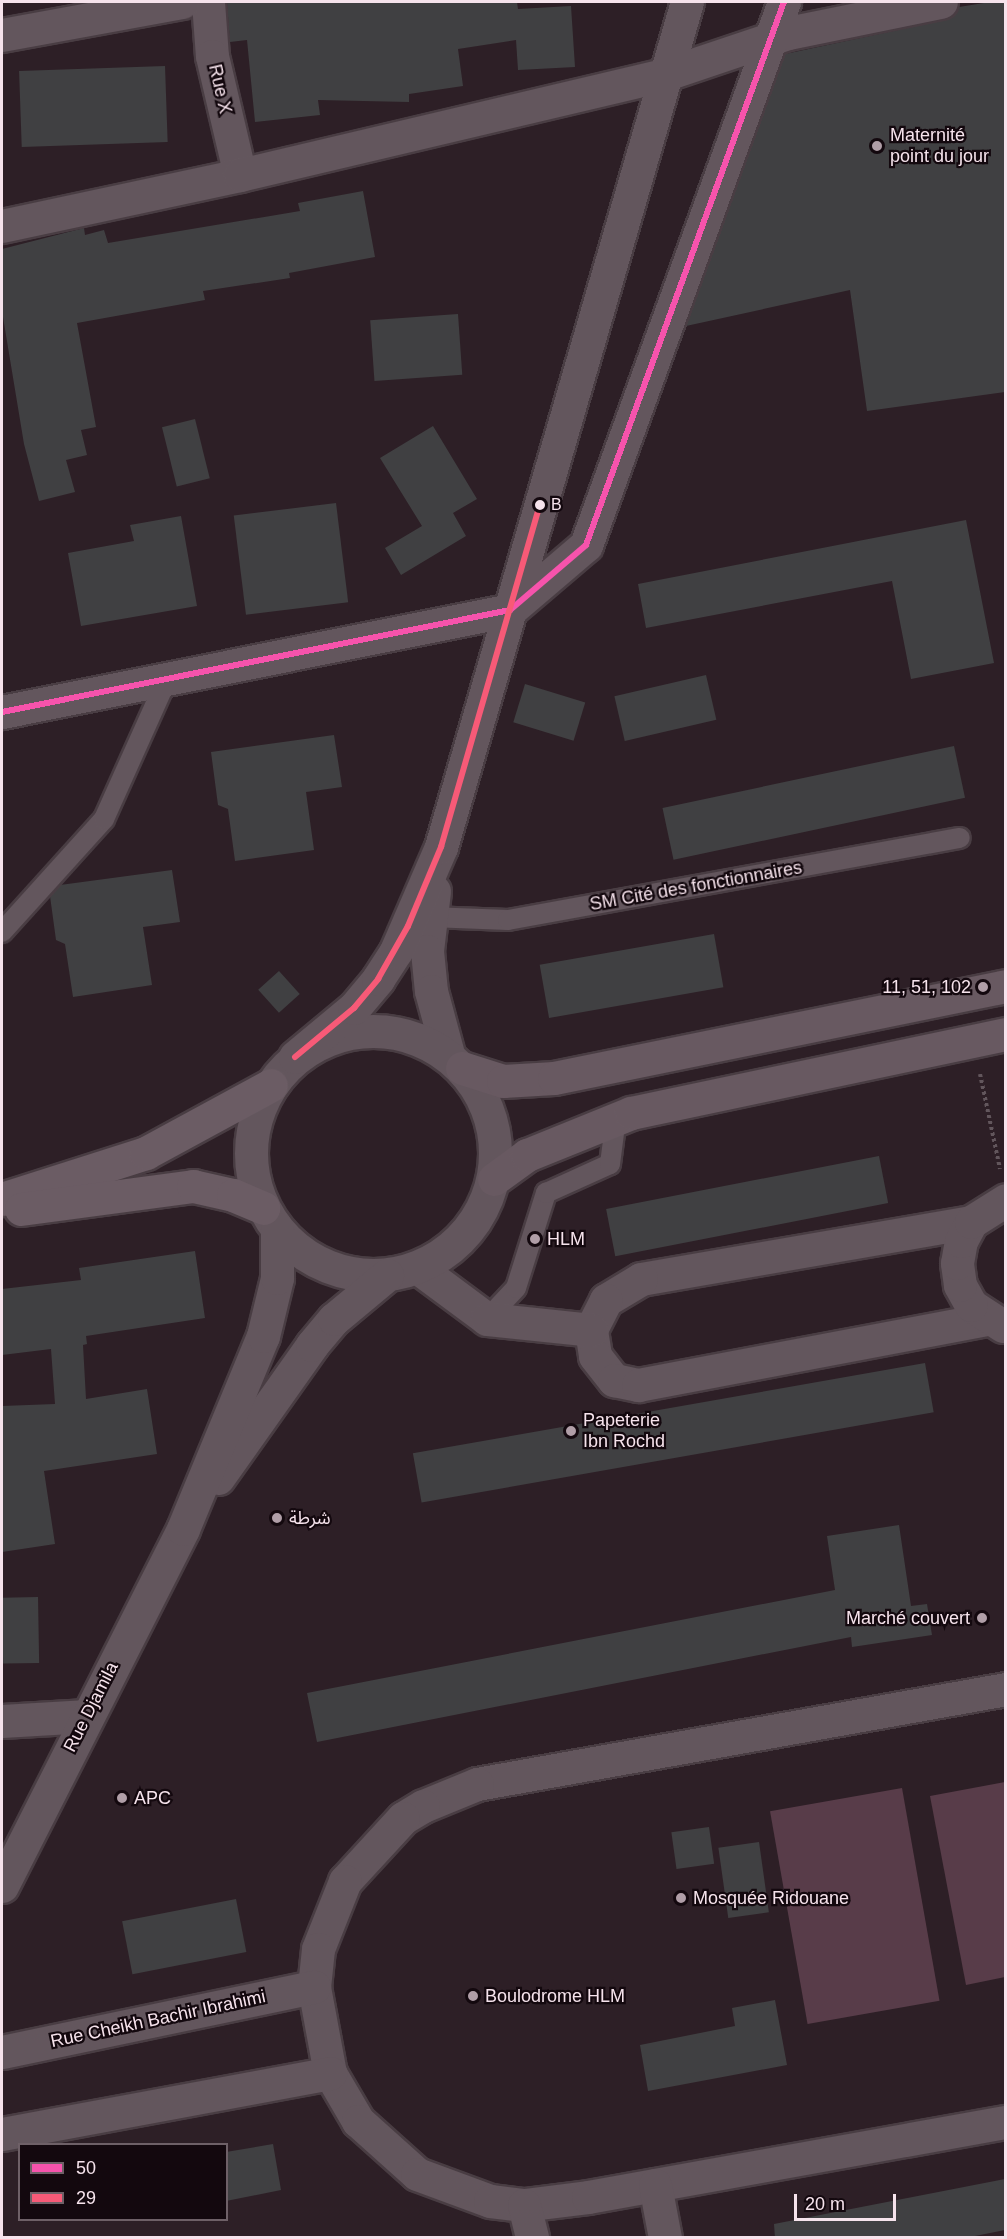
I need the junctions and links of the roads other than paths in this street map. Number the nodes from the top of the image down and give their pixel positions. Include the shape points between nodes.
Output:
1 (182, 2) edge
2 (208, 2) edge
3 (687, 2) edge
4 (784, 2) edge
5 (941, 2) edge
6 (2, 35) edge
7 (769, 40) junction
8 (666, 74) junction
9 (240, 176) junction
10 (2, 225) edge
11 (510, 610) junction
12 (167, 679) junction
13 (2, 712) edge
14 (960, 838) dead end
15 (441, 847) junction
16 (430, 917) junction
17 (2, 932) edge
18 (1005, 986) edge
19 (1005, 1034) edge
20 (295, 1057) junction
21 (455, 1061) junction
22 (271, 1085) junction
23 (616, 1118) junction
24 (494, 1179) junction
25 (1004, 1190) edge
26 (2, 1199) edge
27 (2, 1212) edge
28 (270, 1218) junction
29 (971, 1222) junction
30 (402, 1271) junction
31 (487, 1319) junction
32 (997, 1323) edge
33 (591, 1330) junction
34 (183, 1529) junction
35 (1005, 1689) edge
36 (87, 1716) junction
37 (2, 1721) edge
38 (2, 1886) edge
39 (314, 1987) junction
40 (2, 2052) edge
41 (330, 2073) junction
42 (1005, 2122) edge
43 (2, 2134) edge
44 (655, 2185) junction
45 (524, 2205) junction
46 (532, 2238) edge
47 (665, 2238) edge

1 - 6 street
2 - 9 street, Rue X via 212,56
3 - 8 street
4 - 7 street
5 - 7 street
7 - 8 street
7 - 11 street via 586,545
8 - 9 street
8 - 11 street
9 - 10 street
11 - 12 street
11 - 15 street
12 - 13 street
12 - 17 lane via 104,819
14 - 16 lane, SM Cité des fonctionnaires via 508,921
15 - 16 street
15 - 20 street via 396,951 378,979 354,1008
16 - 21 street via 427,951 431,991
18 - 21 highway via 554,1078 503,1080
19 - 23 highway
20 - 21 street via 324,1040 354,1031 387,1030 419,1038
20 - 22 street
21 - 24 street via 489,1110 497,1144
22 - 26 main road via 146,1153
22 - 28 street via 256,1113 250,1145 253,1178
23 - 24 highway via 527,1155
23 - 31 lane via 610,1164 546,1193 516,1288
24 - 30 street via 467,1233 444,1253
25 - 29 street
27 - 28 main road via 192,1186 233,1195
28 - 30 street via 315,1260 338,1270
28 - 34 street via 277,1278 263,1336
29 - 32 street via 961,1241 960,1285 971,1305
29 - 33 street via 641,1279 606,1300
30 - 31 street
30 - 34 street via 334,1319
31 - 33 street
32 - 33 street via 638,1385 614,1380 595,1356
34 - 36 street, Rue Djamila
35 - 39 street via 477,1784 423,1806 403,1818 345,1881 318,1949
36 - 37 street
36 - 38 street, Rue Djamila
39 - 40 street, Rue Cheikh Bachir Ibrahimi
39 - 41 street
41 - 43 street
41 - 45 street via 358,2121 417,2174 490,2201
42 - 44 street
44 - 45 street
44 - 47 street
45 - 46 street

